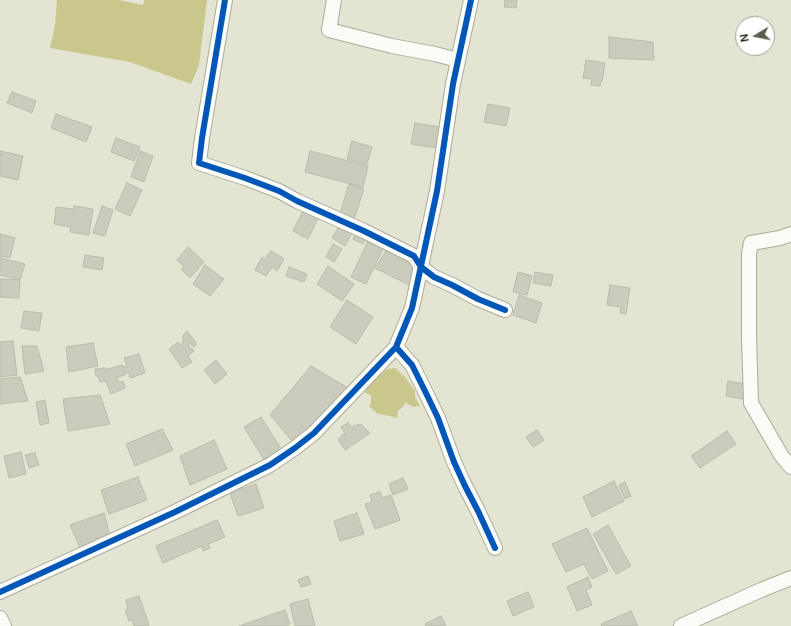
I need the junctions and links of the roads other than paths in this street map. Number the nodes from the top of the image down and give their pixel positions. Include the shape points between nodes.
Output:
1 (225, 0) edge
2 (334, 0) edge
3 (471, 0) edge
4 (458, 60) junction
5 (791, 234) edge
6 (421, 267) junction
7 (505, 310) dead end
8 (396, 347) junction
9 (791, 467) edge
10 (495, 548) dead end
11 (791, 578) edge
12 (0, 592) edge
13 (0, 618) edge
14 (4, 626) edge
15 (681, 626) edge

1 - 6 street via 199,163 279,191 414,256
2 - 4 street via 329,30
3 - 4 street
4 - 6 street via 437,191
5 - 9 street via 751,243 749,335 751,403 781,455
6 - 7 street via 434,277
6 - 8 street via 412,308
8 - 10 street via 412,365 424,389 454,462
8 - 12 street via 314,432 270,465 175,512
11 - 15 street
13 - 14 street

